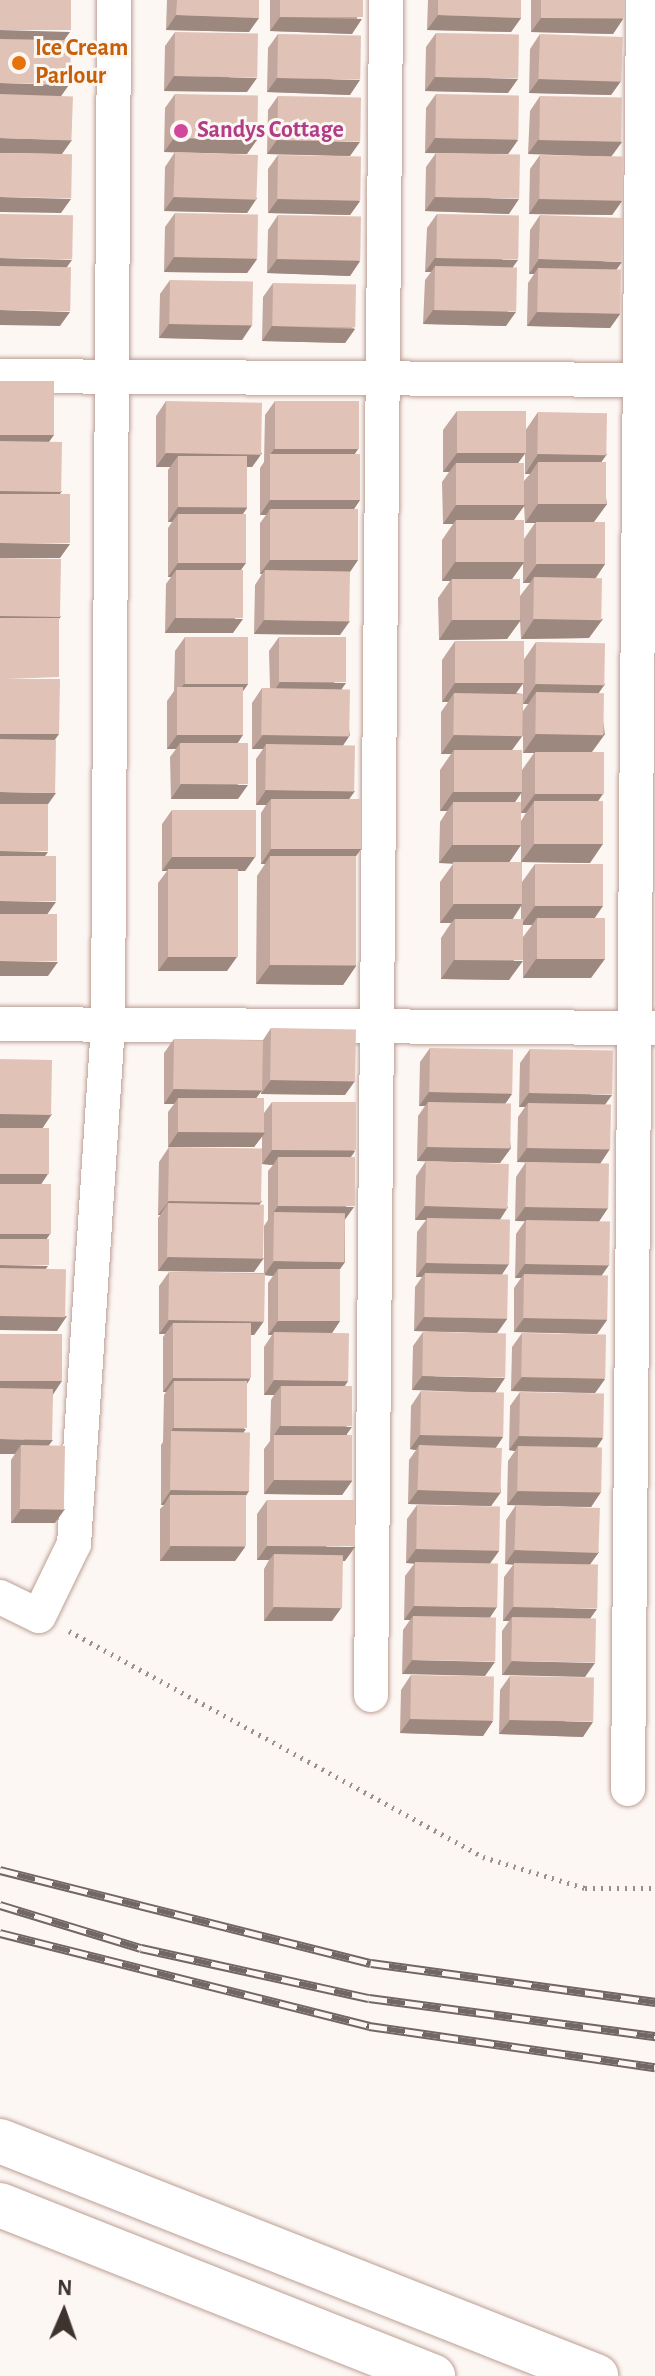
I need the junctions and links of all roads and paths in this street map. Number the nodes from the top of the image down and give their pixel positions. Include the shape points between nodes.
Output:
1 (114, 0) edge
2 (386, 0) edge
3 (643, 0) edge
4 (0, 376) edge
5 (112, 377) junction
6 (383, 378) junction
7 (647, 380) edge
8 (0, 1024) edge
9 (108, 1025) junction
10 (377, 1026) junction
11 (645, 1028) edge
12 (0, 1597) edge
13 (39, 1616) junction
14 (371, 1695) dead end
15 (628, 1789) dead end
16 (655, 1888) edge
17 (0, 2141) edge
18 (0, 2205) edge
19 (433, 2376) edge
20 (596, 2376) edge

1 - 5 street
2 - 6 street
3 - 7 street
4 - 5 street
5 - 6 street
5 - 9 street
6 - 7 street
6 - 10 street
7 - 11 street
8 - 9 street
9 - 10 street
9 - 13 street via 74,1544
10 - 11 street
10 - 14 street
11 - 15 street
12 - 13 street
13 - 16 path via 483,1857 585,1888
17 - 20 street
18 - 19 street

